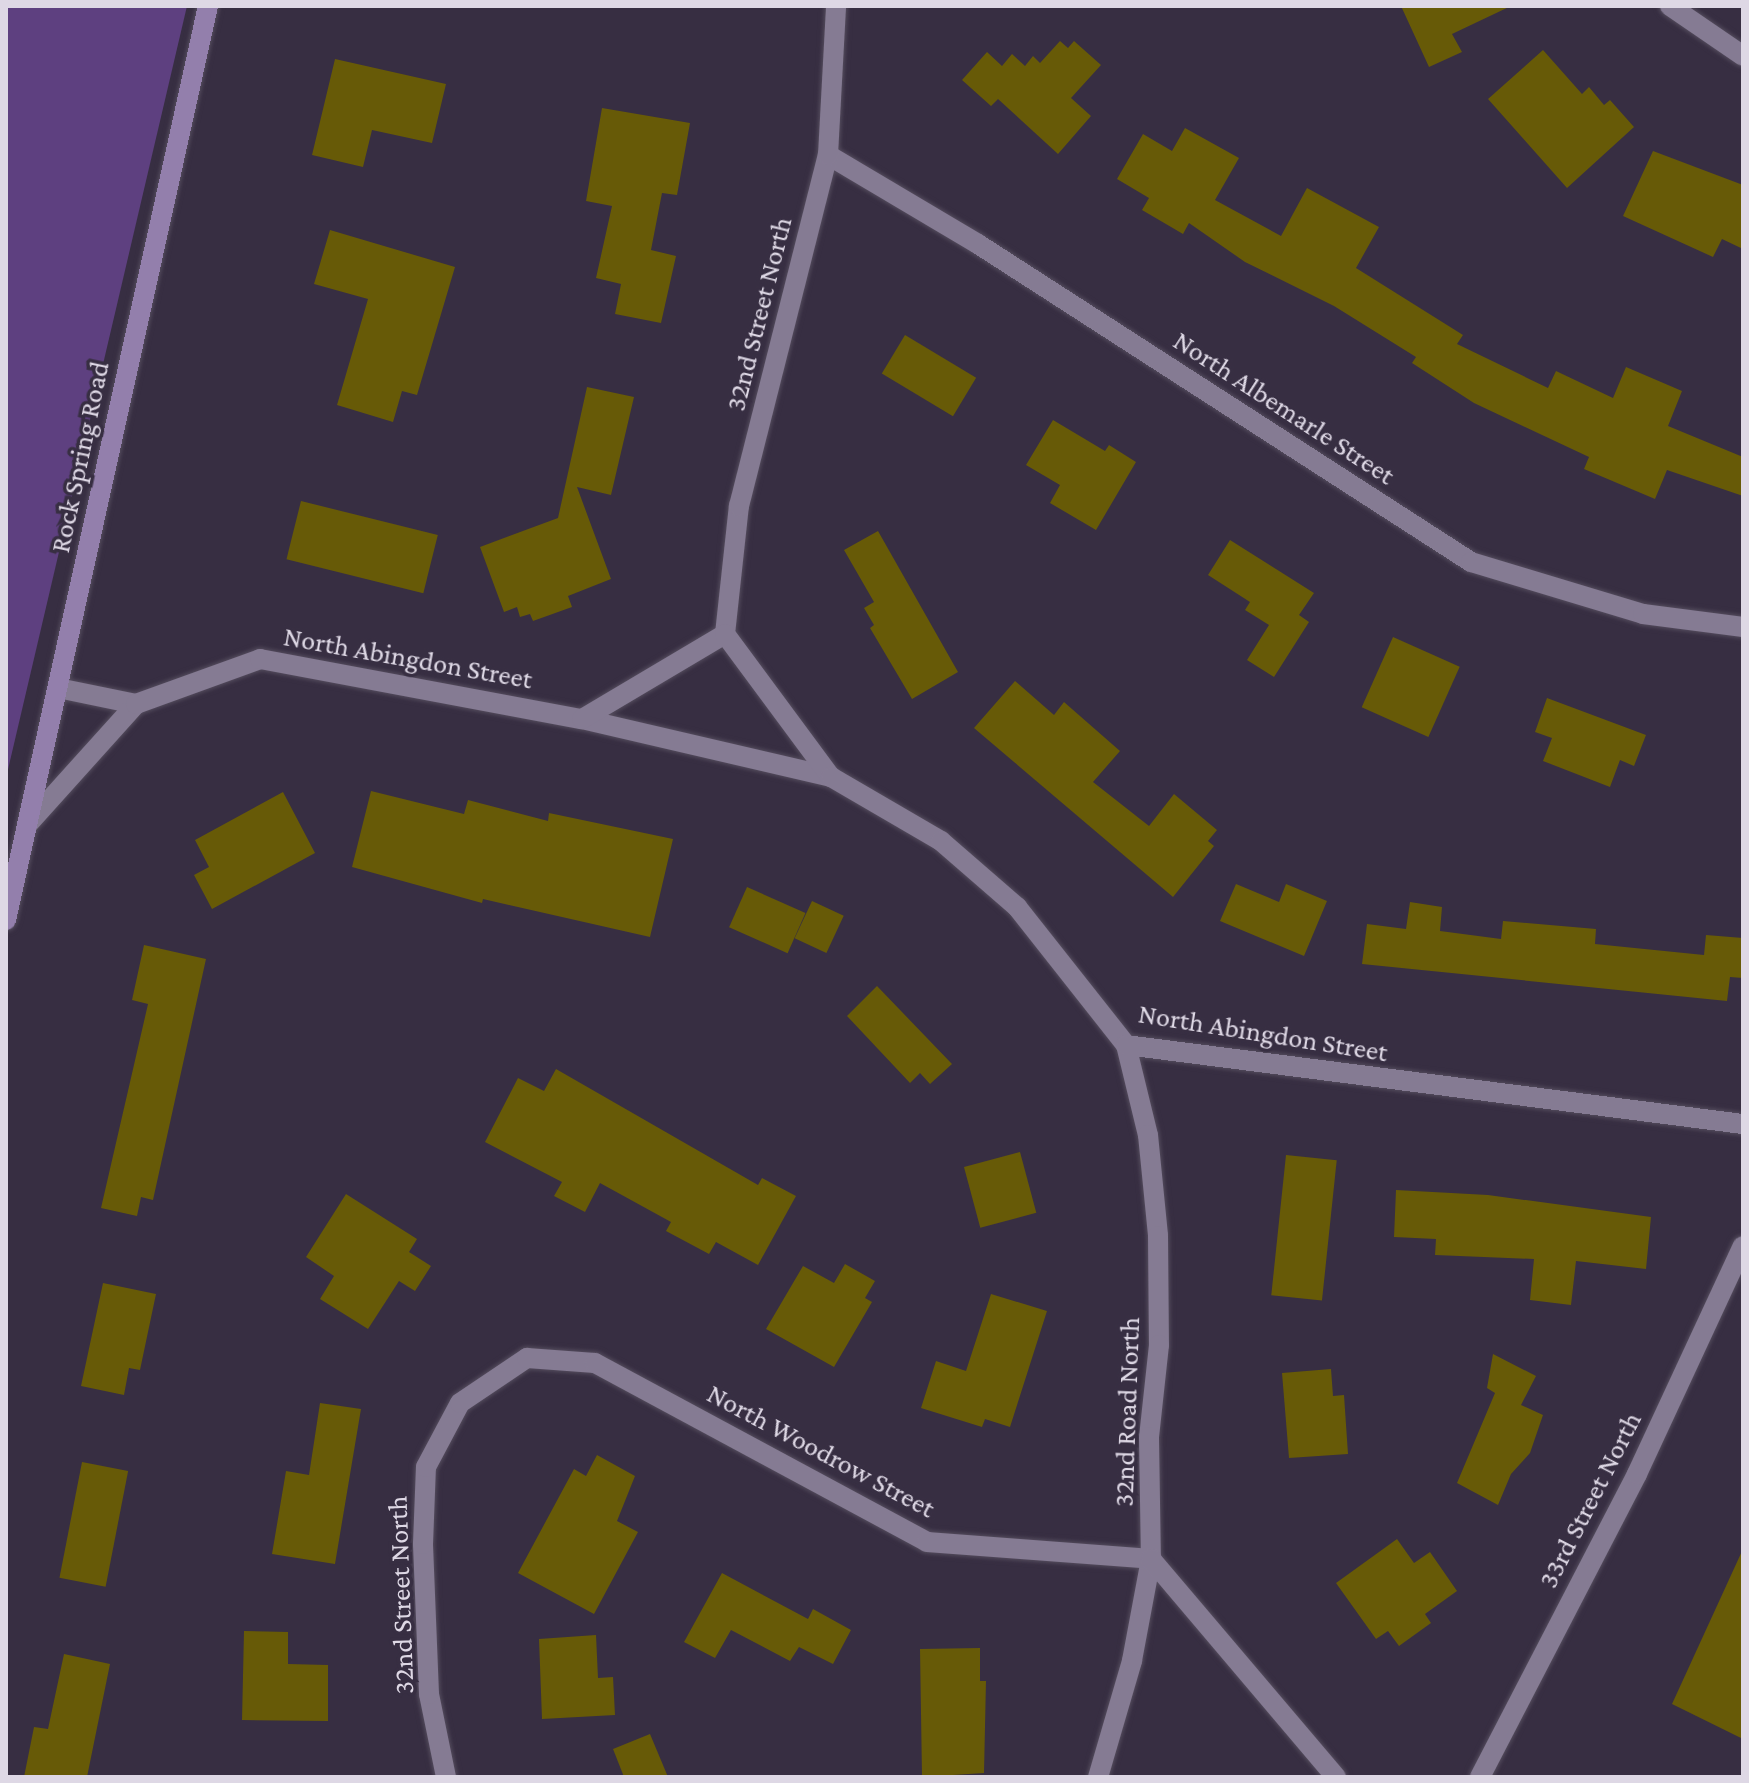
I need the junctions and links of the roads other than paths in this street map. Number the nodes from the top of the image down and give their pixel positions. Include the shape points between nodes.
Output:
1 (208, 6) edge
2 (836, 6) edge
3 (1670, 6) edge
4 (1743, 56) edge
5 (828, 155) junction
6 (1743, 627) edge
7 (725, 634) junction
8 (58, 688) junction
9 (136, 704) junction
10 (582, 719) junction
11 (831, 777) junction
12 (28, 824) junction
13 (6, 920) edge
14 (1126, 1045) junction
15 (1743, 1124) edge
16 (1743, 1246) edge
17 (527, 1358) joint
18 (1151, 1559) junction
19 (446, 1777) edge
20 (1098, 1777) edge
21 (1336, 1777) edge
22 (1480, 1777) edge

1 - 8 street, Rock Spring Road
2 - 5 street, 32nd Street North
3 - 4 street
5 - 6 street, North Albemarle Street via 991,252 1471,562 1643,614
5 - 7 street, 32nd Street North via 739,506
7 - 10 street
7 - 11 street, North Abingdon Street
8 - 9 street
8 - 12 street, Rock Spring Road
9 - 10 street, North Abingdon Street via 260,659
9 - 12 street, North Abingdon Street
10 - 11 street, North Abingdon Street
11 - 14 street, North Abingdon Street via 941,841 1017,907
12 - 13 street, Rock Spring Road
14 - 15 street, North Abingdon Street
14 - 18 street, 32nd Road North via 1148,1135 1158,1236 1159,1345 1149,1437
16 - 22 street, 33rd Street North via 1637,1474
17 - 18 street, North Woodrow Street via 595,1363 927,1542
17 - 19 street, 32nd Street North via 460,1403 426,1467 423,1544 429,1694
18 - 20 street, 32nd Road North via 1132,1661
18 - 21 street

